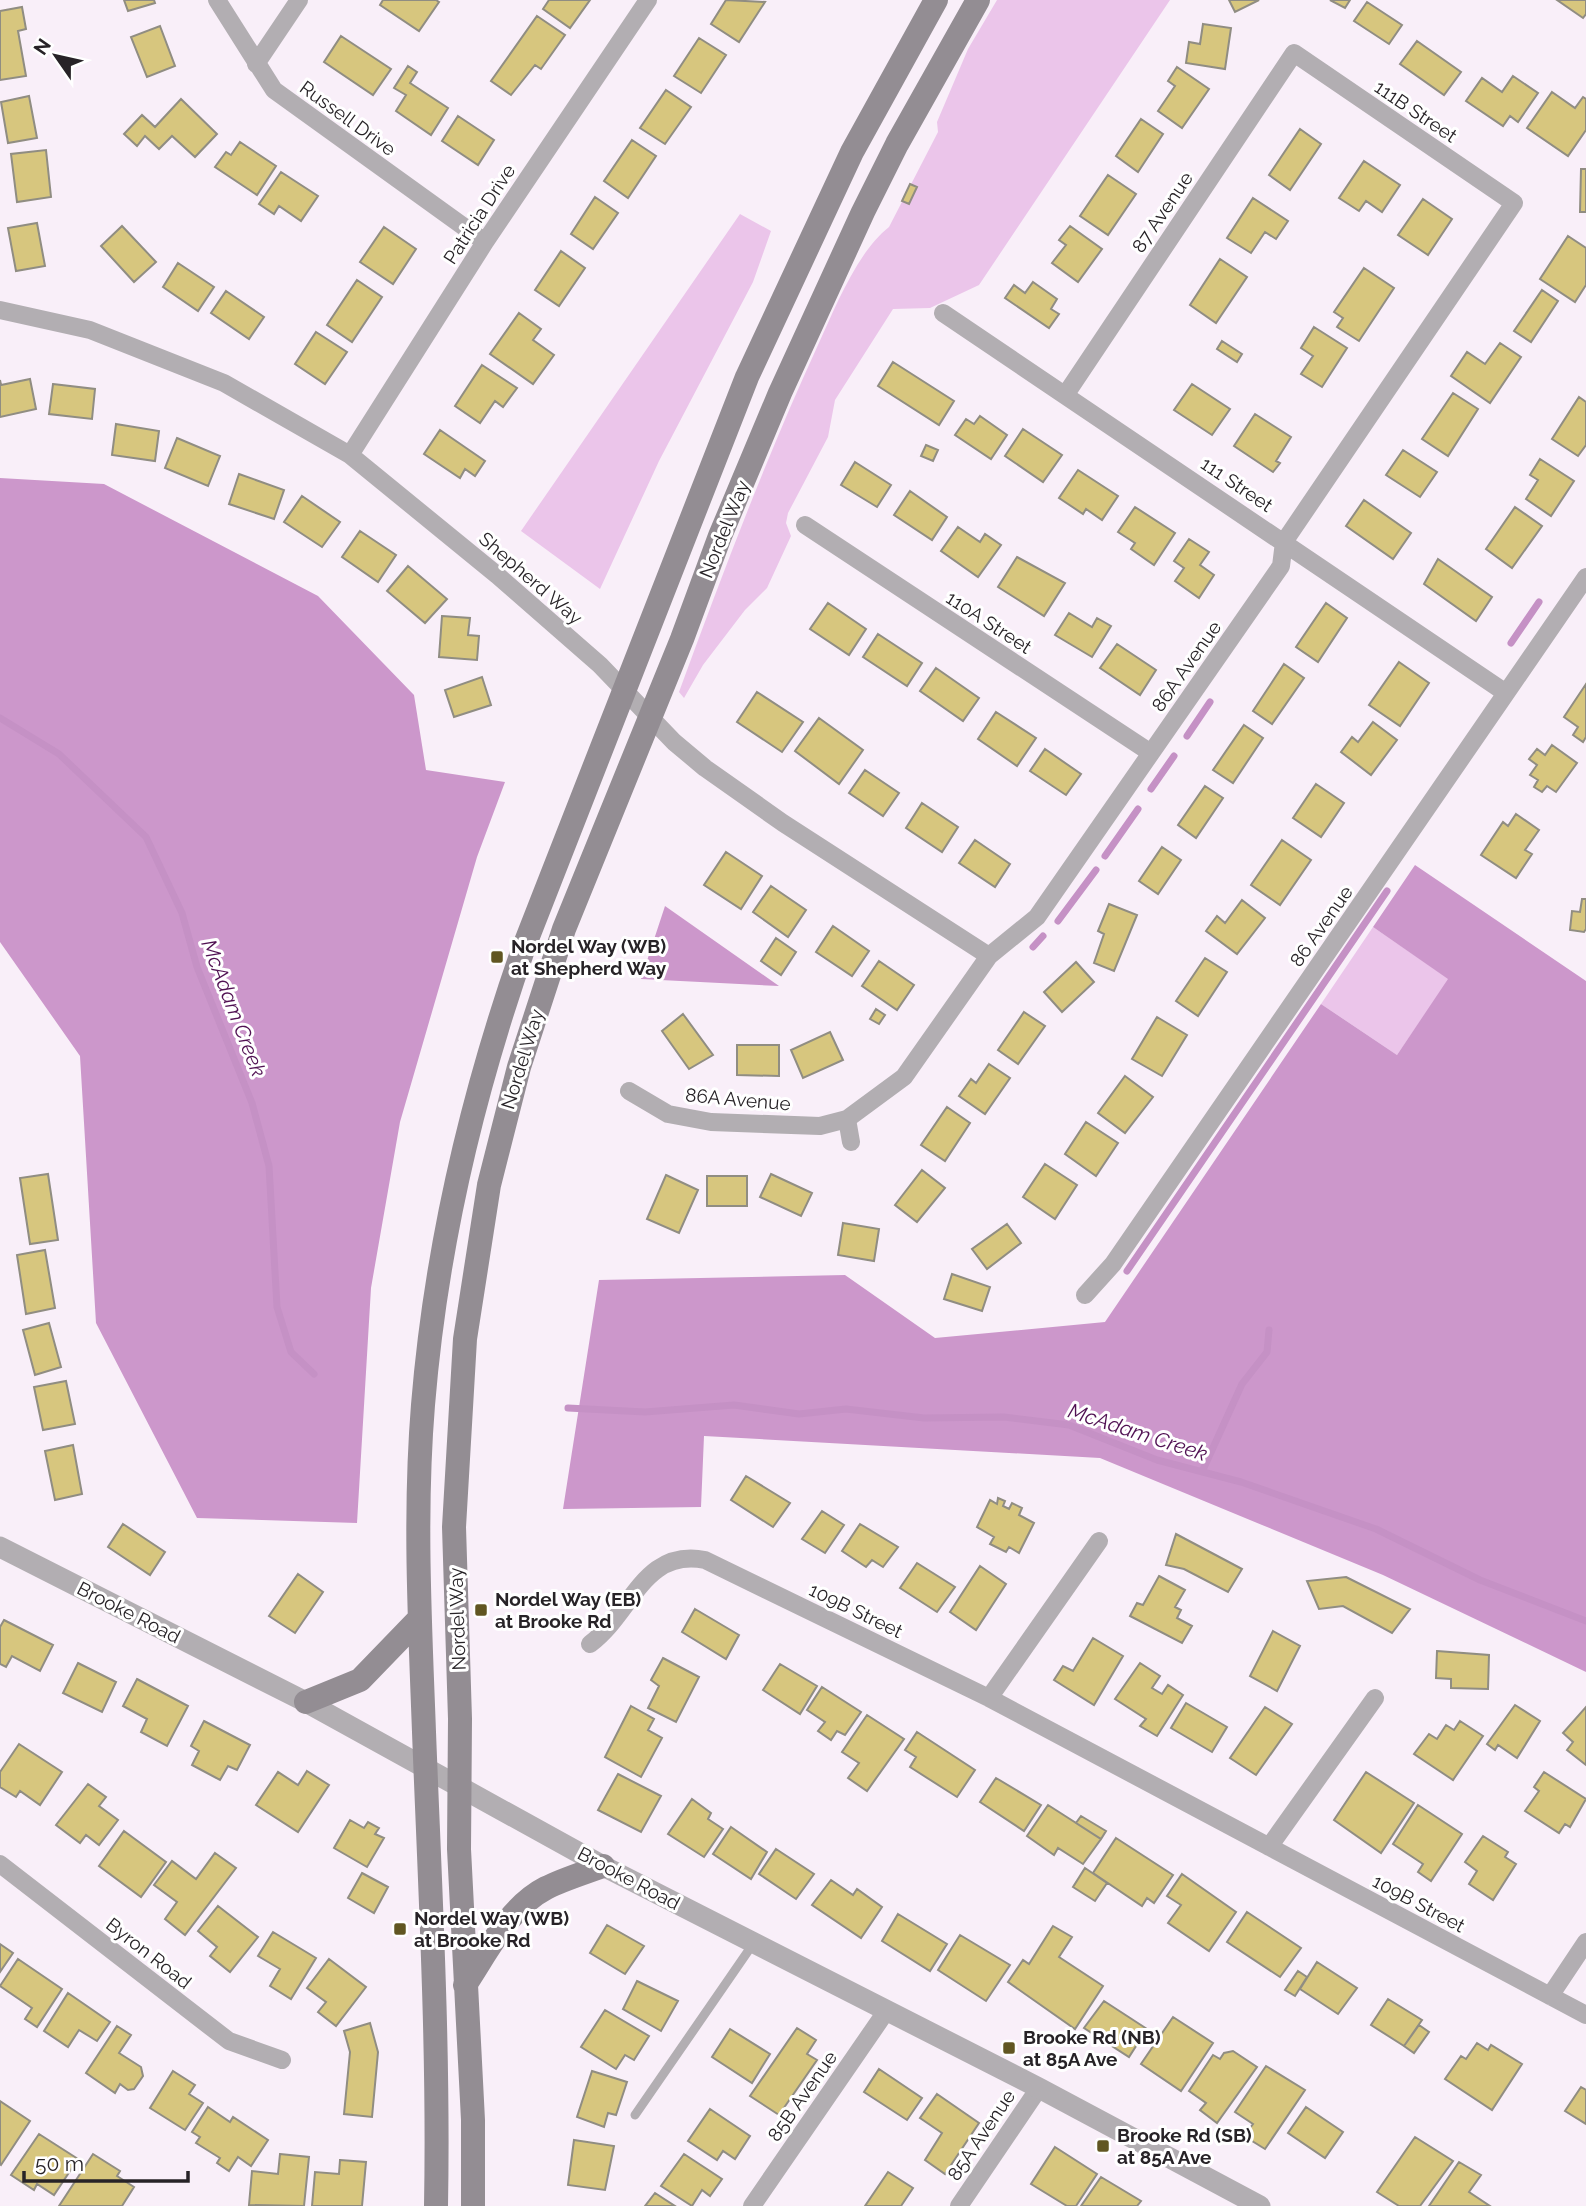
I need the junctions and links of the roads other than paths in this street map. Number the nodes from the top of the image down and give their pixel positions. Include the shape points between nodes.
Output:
1 (217, 0) edge
2 (299, 0) edge
3 (648, 0) edge
4 (936, 0) edge
5 (978, 0) edge
6 (1294, 53) joint
7 (256, 64) junction
8 (1514, 203) joint
9 (485, 242) junction
10 (0, 310) edge
11 (943, 313) dead end
12 (1066, 394) junction
13 (349, 455) junction
14 (805, 525) dead end
15 (1284, 542) junction
16 (1586, 577) edge
17 (625, 691) junction
18 (1506, 693) junction
19 (650, 717) junction
20 (1151, 753) junction
21 (989, 956) junction
22 (629, 1091) dead end
23 (847, 1119) junction
24 (852, 1142) dead end
25 (1085, 1295) dead end
26 (1099, 1541) dead end
27 (0, 1547) edge
28 (418, 1620) junction
29 (590, 1644) dead end
30 (989, 1698) junction
31 (1375, 1698) dead end
32 (306, 1702) junction
33 (425, 1766) junction
34 (460, 1786) junction
35 (1269, 1847) junction
36 (0, 1864) edge
37 (603, 1866) junction
38 (1586, 1942) edge
39 (754, 1943) junction
40 (465, 1985) junction
41 (1550, 1996) junction
42 (887, 2010) junction
43 (1586, 2015) edge
44 (282, 2060) dead end
45 (1039, 2088) junction
46 (635, 2115) dead end
47 (436, 2206) edge
48 (473, 2206) edge
49 (752, 2206) edge
50 (959, 2206) edge
51 (1260, 2206) edge

1 - 7 street, Russell Drive
2 - 7 street
3 - 9 street, Patricia Drive
4 - 17 main road, Nordel Way via 852,152 747,377
5 - 19 main road, Nordel Way via 897,144 820,303 720,536
6 - 8 street, 111B Street
6 - 12 street, 87 Avenue
7 - 9 street, Russell Drive via 274,90
8 - 15 street, 86A Avenue
9 - 13 street, Patricia Drive
10 - 13 street, Shepherd Way via 90,330 223,383
11 - 12 street, 111 Street
12 - 15 street, 111 Street
13 - 17 street, Shepherd Way via 497,575
14 - 20 street, 110A Street
15 - 18 street, 111 Street
15 - 20 street, 86A Avenue via 1281,566
16 - 18 street, 86 Avenue
17 - 19 street, Shepherd Way
17 - 28 main road, Nordel Way via 559,851 502,1010 454,1184 435,1294 423,1405
18 - 25 street, 86 Avenue via 1114,1264
19 - 21 street, Shepherd Way via 742,796
19 - 34 main road, Nordel Way via 540,999 503,1122 478,1247 459,1410 454,1527
20 - 21 street, 86A Avenue via 1037,918
21 - 23 street, 86A Avenue via 904,1077
22 - 23 street, 86A Avenue via 668,1114 711,1122 820,1126
23 - 24 street
26 - 30 street
27 - 32 street, Brooke Road
28 - 32 main road via 360,1681
28 - 33 main road, Nordel Way
29 - 30 street, 109B Street via 618,1619 656,1569 688,1557 705,1560
30 - 35 street, 109B Street
31 - 35 street
32 - 33 street, Brooke Road
33 - 34 street, Brooke Road
33 - 47 main road, Nordel Way
34 - 37 street, Brooke Road
34 - 40 main road, Nordel Way
35 - 41 street, 109B Street
36 - 44 street, Byron Road via 229,2041
37 - 39 street, Brooke Road
37 - 40 main road via 532,1898 504,1927
38 - 41 street
39 - 42 street, Brooke Road
39 - 46 lane
40 - 48 main road, Nordel Way
41 - 43 street, 109B Street
42 - 45 street, Brooke Road
42 - 49 street, 85B Avenue
45 - 50 street, 85A Avenue
45 - 51 street, Brooke Road

